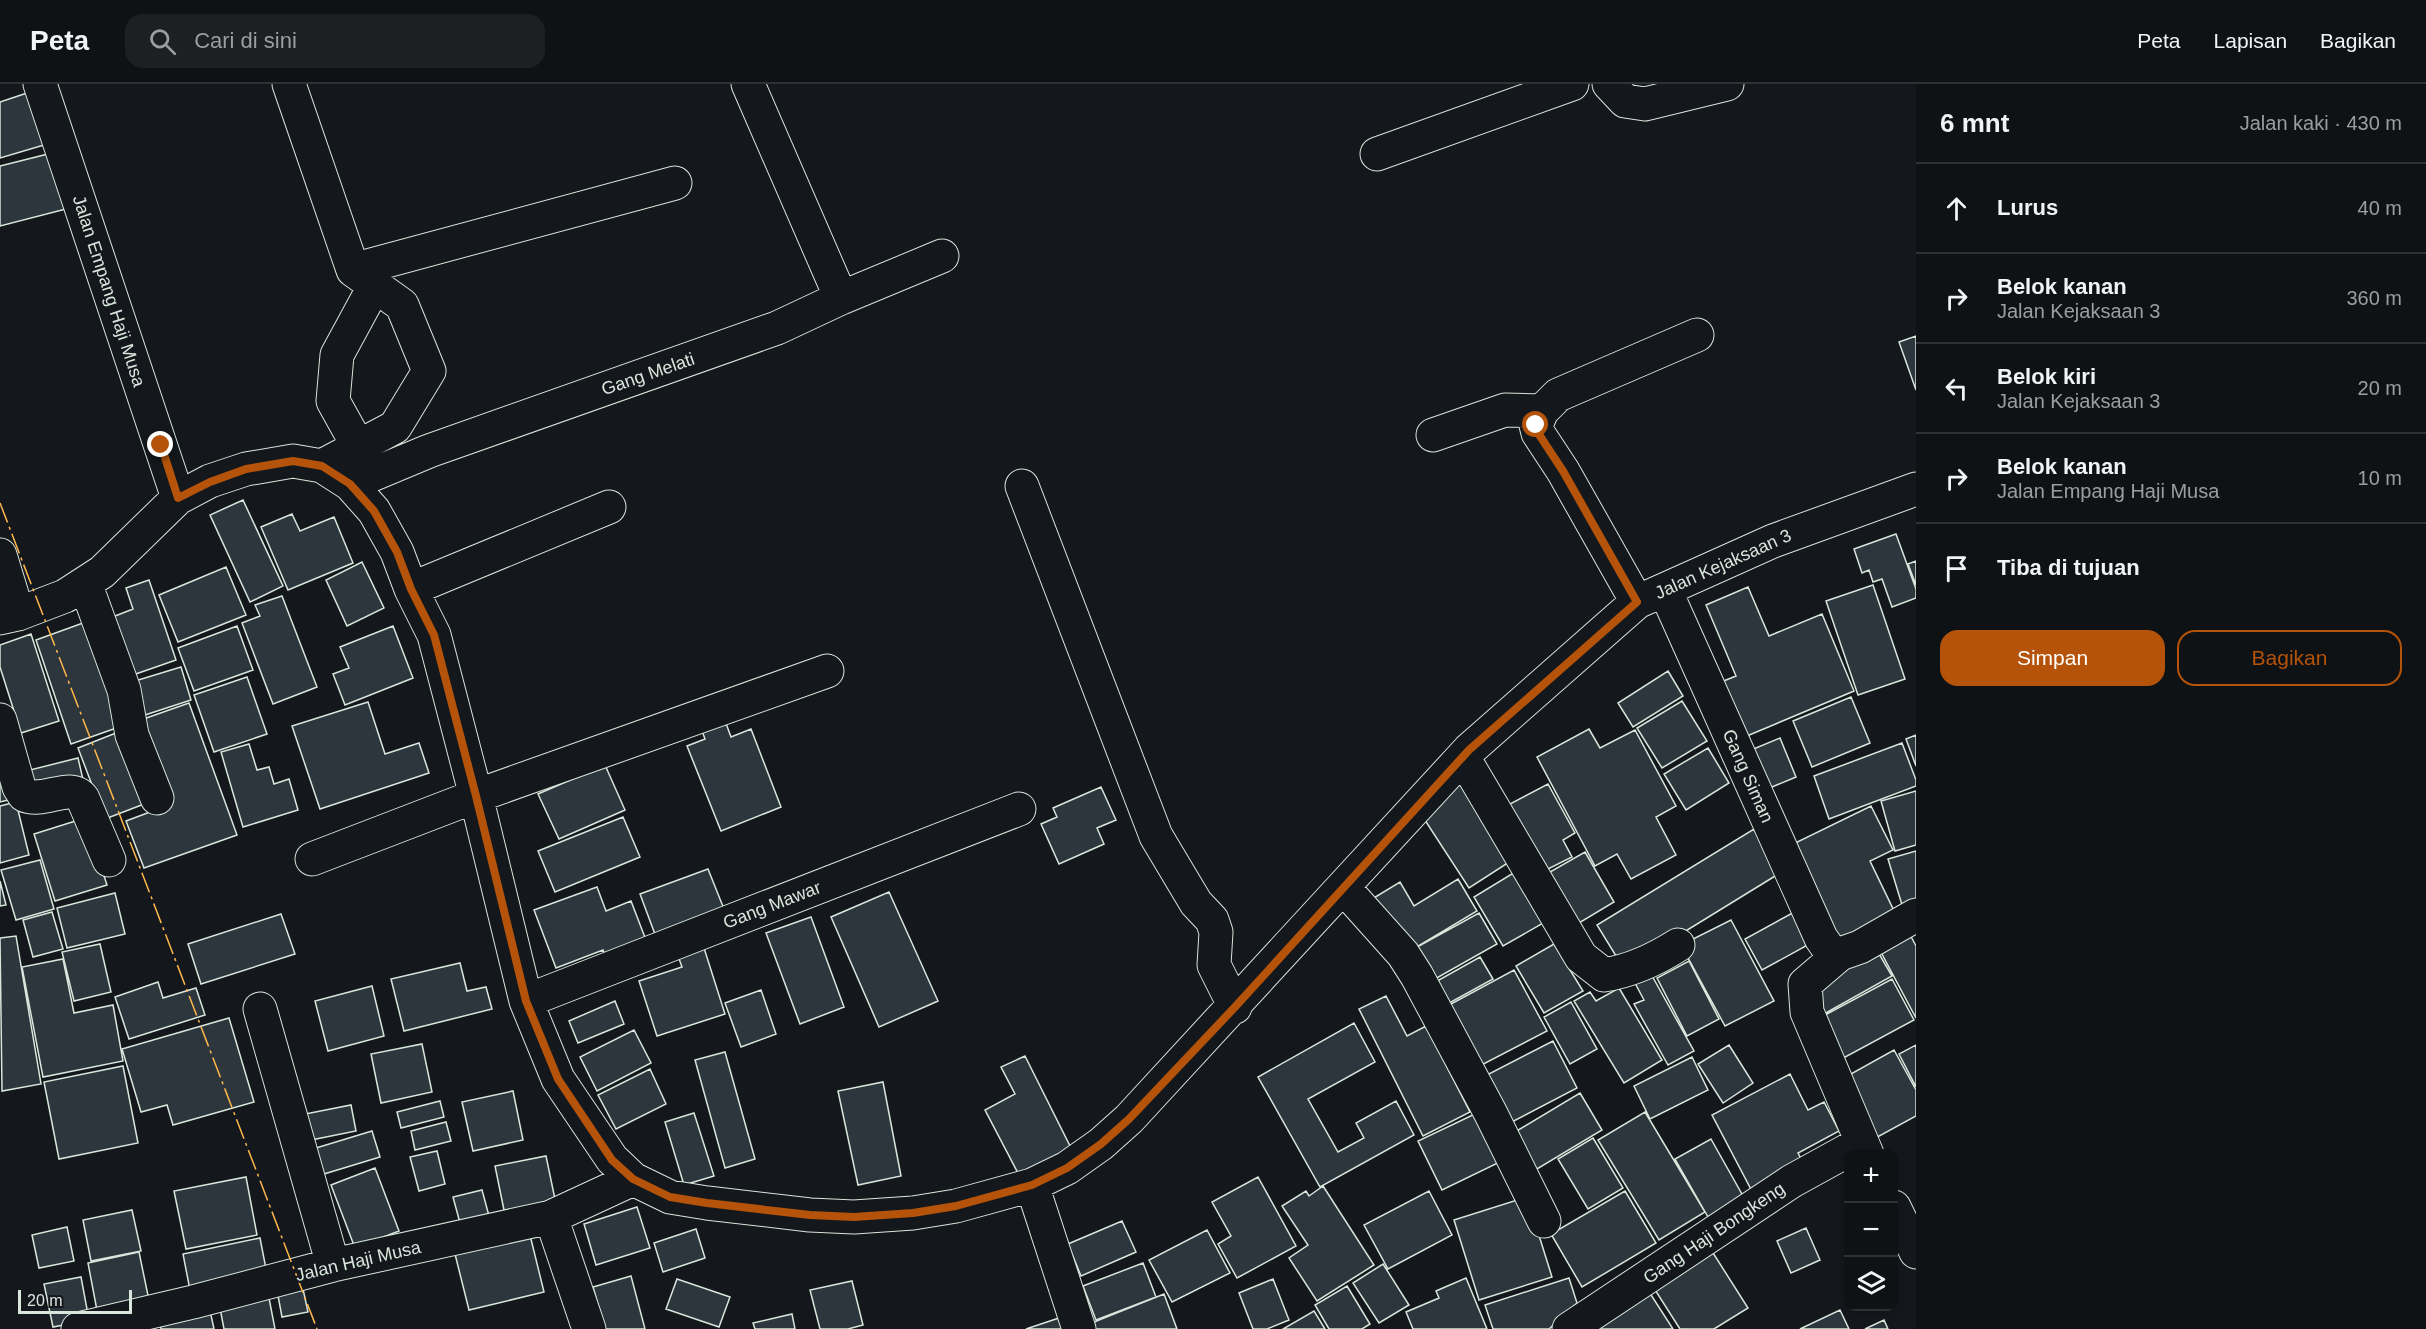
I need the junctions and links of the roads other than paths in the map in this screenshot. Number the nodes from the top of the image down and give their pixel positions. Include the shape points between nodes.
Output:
1 (40, 84) edge
2 (289, 84) edge
3 (748, 84) edge
4 (1572, 84) edge
5 (1609, 84) edge
6 (1726, 84) edge
7 (1377, 154) dead end
8 (675, 183) dead end
9 (942, 256) dead end
10 (364, 278) junction
11 (841, 298) junction
12 (1697, 335) dead end
13 (1542, 411) junction
14 (1433, 435) dead end
15 (358, 446) junction
16 (322, 466) junction
17 (350, 484) junction
18 (1022, 486) dead end
19 (1916, 489) edge
20 (178, 498) junction
21 (609, 507) dead end
22 (0, 555) edge
23 (85, 583) junction
24 (411, 589) junction
25 (1651, 596) junction
26 (9, 616) edge
27 (827, 671) dead end
28 (0, 720) edge
29 (1463, 757) junction
30 (476, 796) junction
31 (157, 798) dead end
32 (1019, 809) dead end
33 (312, 859) dead end
34 (109, 860) dead end
35 (1344, 887) junction
36 (1916, 915) edge
37 (1678, 945) dead end
38 (1840, 954) junction
39 (526, 1001) junction
40 (1235, 1007) junction
41 (260, 1009) dead end
42 (1864, 1148) edge
43 (633, 1179) junction
44 (1032, 1185) junction
45 (551, 1217) junction
46 (1898, 1217) edge
47 (1544, 1221) dead end
48 (1916, 1252) edge
49 (333, 1265) junction
50 (78, 1329) edge
51 (589, 1329) edge
52 (1079, 1329) edge
53 (1569, 1329) edge

1 - 20 street, Jalan Empang Haji Musa
2 - 10 street
3 - 11 street
4 - 7 street
5 - 6 street via 1625,101 1646,104
8 - 10 street
9 - 11 street, Gang Melati
10 - 15 street via 337,355 333,401
10 - 15 street via 402,305 429,371 395,427
11 - 17 street, Gang Melati via 777,328 429,451
12 - 13 street via 1558,396
13 - 14 street via 1505,410
13 - 25 street, Gang Siman via 1536,425 1538,433
15 - 16 street
16 - 17 street, Jalan Kejaksaan 3
16 - 20 street, Jalan Kejaksaan 3 via 293,461 246,469
17 - 24 street, Jalan Kejaksaan 3 via 374,511 397,552
18 - 40 street via 1156,836 1196,903 1212,920 1216,932 1214,965
19 - 25 street, Jalan Kejaksaan 3 via 1773,541
20 - 23 street, Jalan Kejaksaan 3 via 131,547
21 - 24 street
22 - 26 street
23 - 26 street, Jalan Kejaksaan 3 via 65,596
23 - 31 street via 124,690 132,735
24 - 30 street, Jalan Kejaksaan 3 via 434,635
25 - 29 street, Jalan Kejaksaan 3
25 - 38 street, Gang Siman via 1821,938 1830,951
27 - 30 street
28 - 34 street via 24,795 39,798 79,793
29 - 35 street, Jalan Kejaksaan 3
29 - 37 street via 1581,957 1592,968 1604,975 1620,973
30 - 33 street
30 - 39 street, Jalan Kejaksaan 3
32 - 39 street, Gang Mawar
35 - 40 street, Jalan Kejaksaan 3
35 - 47 street via 1403,954 1417,976
36 - 38 street
38 - 42 street via 1805,984 1807,1012
39 - 43 street, Jalan Kejaksaan 3 via 558,1079 612,1160
40 - 44 street, Jalan Kejaksaan 3 via 1101,1144 1067,1168
41 - 49 street
42 - 53 street, Gang Haji Bongkeng via 1792,1181
43 - 44 street, Jalan Kejaksaan 3 via 670,1197 854,1217 956,1206
43 - 45 street, Jalan Haji Musa
44 - 52 street
45 - 49 street, Jalan Haji Musa
45 - 51 street
46 - 48 street
49 - 50 street, Jalan Haji Musa

